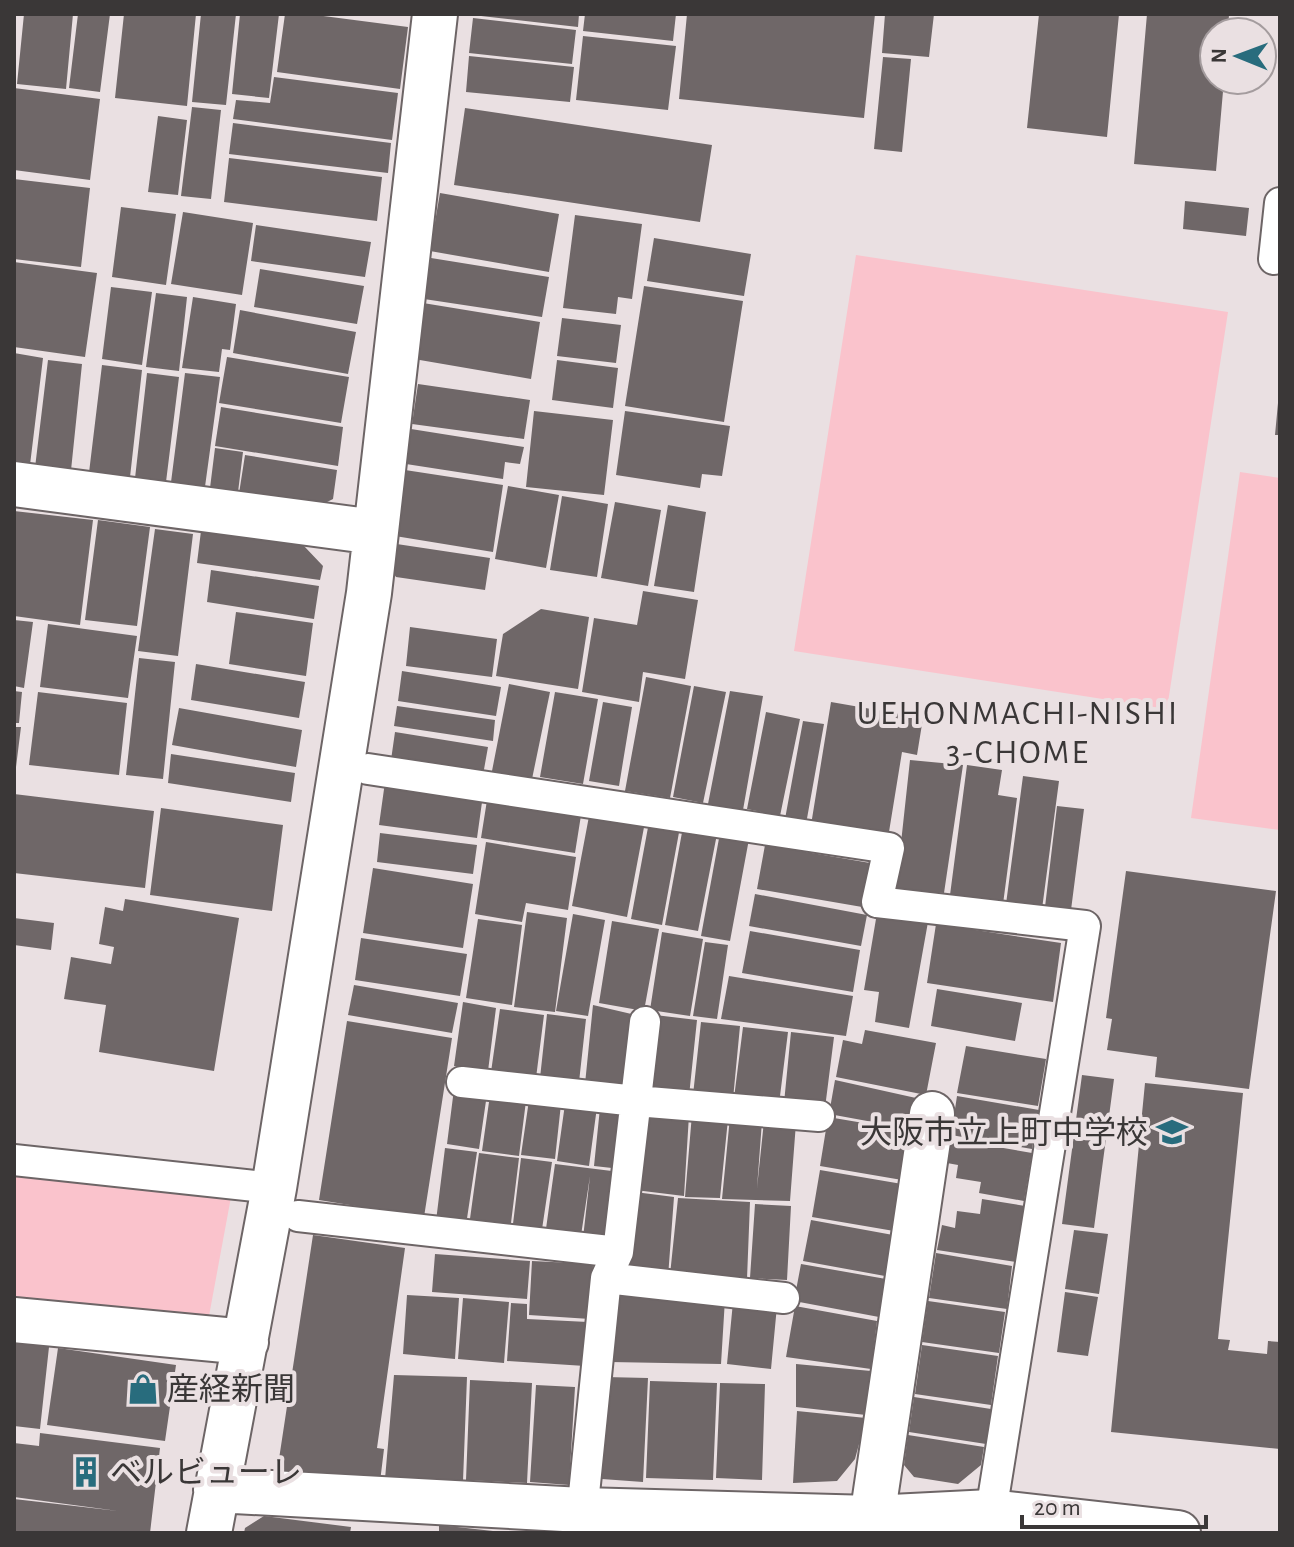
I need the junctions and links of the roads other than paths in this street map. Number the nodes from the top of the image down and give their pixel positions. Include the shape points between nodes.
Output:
1 (435, 14) edge
2 (1280, 203) edge
3 (1274, 259) dead end
4 (14, 484) edge
5 (375, 532) junction
6 (368, 769) dead end
7 (645, 1022) dead end
8 (462, 1082) dead end
9 (636, 1101) junction
10 (932, 1114) dead end
11 (819, 1116) dead end
12 (14, 1160) edge
13 (286, 1202) junction
14 (612, 1265) junction
15 (784, 1298) dead end
16 (14, 1320) edge
17 (246, 1342) junction
18 (216, 1490) junction
19 (991, 1512) junction
20 (872, 1518) junction
21 (581, 1522) edge
22 (745, 1524) edge
23 (209, 1533) edge
24 (1178, 1533) edge

1 - 5 street
2 - 3 lane
4 - 5 street
5 - 13 street
6 - 19 lane via 889,848 877,902 1085,926
7 - 9 lane
8 - 9 lane
9 - 11 lane
9 - 14 lane
10 - 20 street
12 - 13 lane
13 - 14 lane
13 - 17 street
14 - 15 lane
14 - 21 lane
16 - 17 street
17 - 18 street
18 - 21 street
18 - 23 street
19 - 20 street
19 - 24 street
20 - 22 street
21 - 22 street

